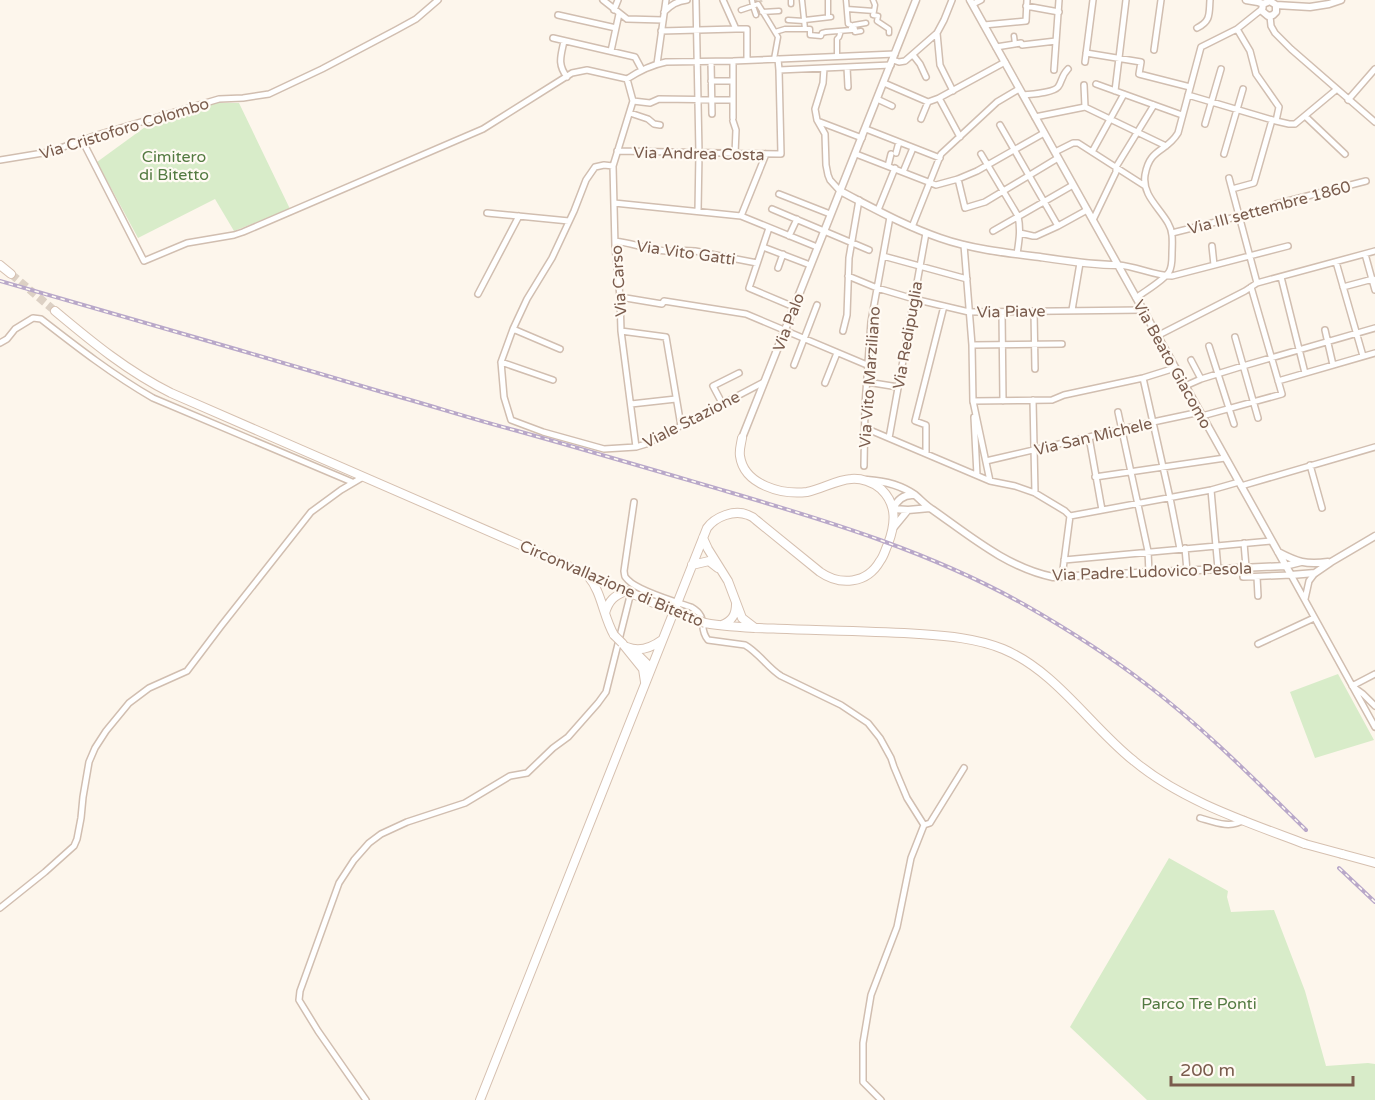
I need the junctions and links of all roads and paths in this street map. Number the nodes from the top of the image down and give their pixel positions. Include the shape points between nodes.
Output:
1 (438, 0) edge
2 (603, 0) edge
3 (618, 0) edge
4 (666, 0) edge
5 (687, 0) edge
6 (696, 0) edge
7 (723, 0) edge
8 (802, 0) edge
9 (828, 0) edge
10 (846, 0) edge
11 (916, 0) edge
12 (952, 0) edge
13 (981, 0) edge
14 (1059, 0) edge
15 (1093, 0) edge
16 (1126, 0) edge
17 (1161, 0) edge
18 (1210, 0) edge
19 (1247, 0) edge
20 (1341, 0) edge
21 (871, 1) edge
22 (971, 2) edge
23 (753, 3) edge
24 (1027, 3) edge
25 (1278, 4) edge
26 (1262, 6) junction
27 (847, 9) junction
28 (741, 10) dead end
29 (778, 11) dead end
30 (874, 11) junction
31 (617, 12) junction
32 (664, 12) junction
33 (762, 12) junction
34 (1059, 12) junction
35 (558, 15) dead end
36 (756, 15) dead end
37 (1270, 16) junction
38 (663, 20) junction
39 (788, 20) dead end
40 (804, 21) junction
41 (866, 23) dead end
42 (984, 26) junction
43 (616, 28) junction
44 (1197, 28) dead end
45 (736, 29) junction
46 (805, 29) junction
47 (1237, 29) junction
48 (697, 30) junction
49 (853, 30) junction
50 (661, 31) junction
51 (775, 32) junction
52 (841, 32) junction
53 (861, 32) dead end
54 (889, 33) dead end
55 (937, 33) junction
56 (821, 36) junction
57 (1014, 36) dead end
58 (553, 38) dead end
59 (564, 40) junction
60 (1056, 41) junction
61 (821, 43) dead end
62 (1015, 44) junction
63 (996, 47) junction
64 (1154, 50) dead end
65 (611, 51) junction
66 (1086, 53) junction
67 (913, 55) junction
68 (837, 56) junction
69 (1119, 58) junction
70 (776, 59) junction
71 (747, 60) junction
72 (893, 60) junction
73 (711, 62) junction
74 (733, 62) junction
75 (1005, 62) junction
76 (1085, 62) dead end
77 (696, 63) junction
78 (657, 64) junction
79 (847, 67) junction
80 (824, 68) junction
81 (1068, 69) dead end
82 (1221, 69) dead end
83 (1375, 69) edge
84 (642, 70) junction
85 (779, 70) junction
86 (1054, 70) dead end
87 (567, 77) junction
88 (926, 77) dead end
89 (627, 79) junction
90 (711, 81) junction
91 (733, 81) junction
92 (884, 83) junction
93 (1096, 84) dead end
94 (1084, 85) dead end
95 (848, 87) dead end
96 (1190, 87) junction
97 (1243, 89) dead end
98 (1337, 89) junction
99 (953, 91) junction
100 (1115, 91) junction
101 (1021, 92) junction
102 (1124, 94) junction
103 (1188, 95) junction
104 (939, 98) junction
105 (877, 99) junction
106 (697, 100) junction
107 (712, 100) junction
108 (733, 100) junction
109 (1348, 100) junction
110 (633, 101) junction
111 (928, 102) junction
112 (1211, 102) junction
113 (1154, 105) junction
114 (892, 106) dead end
115 (1085, 107) junction
116 (1236, 110) junction
117 (630, 113) junction
118 (712, 114) dead end
119 (1182, 115) junction
120 (1305, 116) junction
121 (1035, 117) junction
122 (921, 119) dead end
123 (1110, 119) junction
124 (1274, 120) junction
125 (819, 122) junction
126 (1375, 122) edge
127 (1205, 124) dead end
128 (660, 125) dead end
129 (1000, 125) dead end
130 (866, 129) junction
131 (1044, 133) junction
132 (1138, 133) junction
133 (960, 137) junction
134 (862, 138) junction
135 (82, 140) junction
136 (900, 142) junction
137 (1166, 146) junction
138 (913, 148) junction
139 (1015, 150) junction
140 (617, 151) junction
141 (1092, 152) junction
142 (699, 153) junction
143 (735, 154) junction
144 (766, 154) junction
145 (856, 154) junction
146 (981, 154) dead end
147 (1224, 154) dead end
148 (1345, 154) dead end
149 (1057, 155) junction
150 (939, 158) junction
151 (0, 160) edge
152 (987, 165) junction
153 (613, 166) junction
154 (888, 166) junction
155 (1116, 167) junction
156 (895, 168) junction
157 (903, 172) junction
158 (1029, 176) junction
159 (1229, 178) dead end
160 (958, 179) junction
161 (1366, 181) dead end
162 (930, 183) junction
163 (1073, 185) junction
164 (1145, 186) junction
165 (1232, 189) junction
166 (840, 191) junction
167 (1002, 191) junction
168 (779, 195) dead end
169 (859, 200) junction
170 (1044, 202) junction
171 (614, 203) junction
172 (772, 209) dead end
173 (878, 210) junction
174 (1087, 210) junction
175 (698, 211) junction
176 (487, 213) dead end
177 (830, 214) junction
178 (519, 216) junction
179 (741, 216) junction
180 (1018, 216) junction
181 (1239, 216) junction
182 (890, 217) junction
183 (797, 219) junction
184 (1093, 220) junction
185 (570, 221) junction
186 (1058, 226) junction
187 (912, 227) junction
188 (770, 228) junction
189 (824, 231) junction
190 (993, 231) dead end
191 (926, 233) junction
192 (1020, 233) junction
193 (1172, 233) junction
194 (789, 236) junction
195 (615, 241) junction
196 (852, 243) junction
197 (964, 245) junction
198 (1212, 246) dead end
199 (1288, 246) dead end
200 (763, 247) junction
201 (817, 247) junction
202 (869, 250) dead end
203 (1375, 251) edge
204 (783, 254) junction
205 (1017, 254) junction
206 (1365, 254) junction
207 (883, 256) junction
208 (1250, 256) junction
209 (757, 262) junction
210 (1336, 262) junction
211 (1080, 263) junction
212 (0, 265) edge
213 (810, 265) junction
214 (1118, 265) junction
215 (1214, 265) junction
216 (920, 266) junction
217 (777, 268) dead end
218 (11, 274) tunnel mouth
219 (848, 276) junction
220 (1166, 276) junction
221 (1281, 277) junction
222 (967, 279) junction
223 (1373, 279) edge
224 (1257, 283) junction
225 (1251, 287) junction
226 (1343, 287) junction
227 (877, 288) junction
228 (1375, 290) edge
229 (478, 294) dead end
230 (620, 297) junction
231 (1136, 298) junction
232 (914, 299) junction
233 (816, 305) dead end
234 (944, 306) junction
235 (794, 307) junction
236 (1072, 310) junction
237 (1143, 310) junction
238 (55, 311) tunnel mouth
239 (1034, 311) junction
240 (969, 312) junction
241 (1002, 312) junction
242 (1375, 328) edge
243 (513, 330) junction
244 (785, 330) junction
245 (1325, 330) dead end
246 (621, 331) junction
247 (843, 331) dead end
248 (1356, 333) junction
249 (1157, 336) junction
250 (1235, 337) dead end
251 (804, 338) junction
252 (1327, 341) junction
253 (0, 343) edge
254 (1035, 344) junction
255 (1062, 344) dead end
256 (972, 345) junction
257 (1002, 345) junction
258 (1209, 346) dead end
259 (560, 349) dead end
260 (1299, 349) junction
261 (837, 352) junction
262 (1375, 353) edge
263 (1363, 356) junction
264 (1271, 357) junction
265 (1191, 360) dead end
266 (501, 362) junction
267 (794, 365) dead end
268 (867, 365) junction
269 (1333, 365) junction
270 (1243, 366) junction
271 (1175, 368) junction
272 (1035, 369) dead end
273 (739, 373) dead end
274 (1305, 373) junction
275 (1217, 374) junction
276 (1143, 378) junction
277 (1201, 379) junction
278 (553, 380) dead end
279 (1278, 381) junction
280 (764, 382) junction
281 (867, 382) junction
282 (825, 383) dead end
283 (1185, 386) junction
284 (898, 387) junction
285 (676, 399) junction
286 (1034, 400) junction
287 (973, 401) junction
288 (1003, 401) junction
289 (1253, 402) junction
290 (630, 404) junction
291 (722, 404) junction
292 (1228, 408) junction
293 (1118, 412) dead end
294 (1201, 414) junction
295 (1258, 418) dead end
296 (1153, 422) junction
297 (1234, 424) dead end
298 (681, 426) junction
299 (865, 428) junction
300 (1122, 429) junction
301 (1089, 437) junction
302 (742, 438) joint
303 (889, 438) junction
304 (636, 447) junction
305 (1375, 447) edge
306 (1035, 449) junction
307 (926, 453) junction
308 (1226, 458) junction
309 (986, 461) junction
310 (1310, 465) junction
311 (864, 466) dead end
312 (1163, 467) junction
313 (1132, 472) junction
314 (977, 475) junction
315 (363, 477) junction
316 (1095, 477) junction
317 (864, 480) junction
318 (990, 481) junction
319 (352, 482) junction
320 (1240, 484) junction
321 (1211, 490) junction
322 (1035, 493) junction
323 (915, 495) junction
324 (1170, 498) junction
325 (634, 502) dead end
326 (1138, 504) junction
327 (930, 508) junction
328 (1322, 508) dead end
329 (893, 509) junction
330 (908, 510) junction
331 (1101, 510) junction
332 (1070, 516) junction
333 (894, 527) junction
334 (1375, 536) edge
335 (703, 538) junction
336 (1271, 541) junction
337 (1244, 543) junction
338 (1216, 545) junction
339 (699, 549) junction
340 (708, 549) junction
341 (1183, 549) junction
342 (1148, 551) junction
343 (1277, 551) junction
344 (1064, 560) junction
345 (709, 561) junction
346 (1301, 562) junction
347 (1331, 562) junction
348 (692, 565) junction
349 (1285, 566) junction
350 (1246, 567) junction
351 (1218, 569) junction
352 (723, 571) junction
353 (1187, 571) junction
354 (1149, 573) junction
355 (1315, 573) junction
356 (587, 574) junction
357 (1291, 576) junction
358 (1243, 577) dead end
359 (1257, 577) junction
360 (1062, 578) junction
361 (633, 584) junction
362 (630, 593) junction
363 (1258, 596) dead end
364 (1305, 601) junction
365 (677, 603) junction
366 (736, 603) junction
367 (605, 613) junction
368 (1314, 618) junction
369 (720, 626) junction
370 (756, 628) junction
371 (662, 640) junction
372 (1258, 644) dead end
373 (623, 645) junction
374 (633, 650) junction
375 (647, 669) junction
376 (1375, 674) edge
377 (1352, 686) junction
378 (1375, 706) edge
379 (1375, 727) edge
380 (964, 768) dead end
381 (1200, 818) dead end
382 (1244, 820) junction
383 (924, 825) junction
384 (1375, 862) edge
385 (0, 908) edge
386 (366, 1100) edge
387 (480, 1100) edge
388 (881, 1100) edge

1 - 135 street, Via Cristoforo Colombo via 407,25 279,90 219,99
2 - 31 street
3 - 31 street
4 - 32 street
5 - 32 street via 678,1
6 - 48 street
7 - 45 street
8 - 40 street
9 - 40 street via 830,17
10 - 27 street
11 - 72 street, Via Palo
12 - 55 street
13 - 22 street
14 - 34 street
15 - 66 street
16 - 69 street
17 - 64 street
18 - 44 street via 1205,24
19 - 26 street
20 - 25 street via 1310,7
21 - 30 street
22 - 42 street, Via Beato Giacomo
23 - 28 street
23 - 33 street
23 - 36 street
24 - 34 street
24 - 42 street via 1026,21
25 - 26 street via 1270,1
25 - 37 street
26 - 37 street via 1263,14
26 - 47 street
27 - 30 street
27 - 49 street via 848,24
29 - 33 street
30 - 54 street via 877,21
31 - 38 street via 627,20
31 - 43 street
32 - 38 street
33 - 51 street
34 - 60 street
35 - 43 street
37 - 98 street via 1275,33
38 - 50 street
39 - 40 street
40 - 46 street
41 - 49 street via 854,25
42 - 63 street, Via Beato Giacomo
43 - 65 street
45 - 48 street
45 - 71 street via 747,29
46 - 51 street
46 - 56 street via 810,29 810,35
47 - 96 street via 1201,47
47 - 124 street via 1250,51 1256,74 1279,107
48 - 50 street
48 - 77 street
49 - 52 street
49 - 53 street
50 - 78 street
51 - 70 street
52 - 56 street
52 - 68 street
55 - 67 street
55 - 99 street via 940,65
56 - 61 street
57 - 62 street
58 - 59 street
59 - 65 street
59 - 87 street via 560,63
60 - 62 street
60 - 86 street
62 - 63 street
63 - 75 street, Via Beato Giacomo
65 - 84 street via 635,57
66 - 69 street
66 - 76 street
67 - 72 street via 905,61
67 - 88 street
68 - 70 street
68 - 72 street
69 - 96 street via 1142,62 1139,74
69 - 100 street
70 - 71 street
70 - 85 street
71 - 74 street
72 - 79 street
72 - 92 street, Via Palo
73 - 74 street
73 - 77 street
73 - 90 street
74 - 91 street
75 - 99 street
75 - 101 street, Via Beato Giacomo
77 - 78 street
77 - 106 street
78 - 84 street
79 - 80 street
79 - 95 street
80 - 85 street
80 - 125 street via 815,109
81 - 101 street via 1060,86 1053,90
82 - 112 street
83 - 109 street
84 - 89 street
85 - 144 street, Via Andrea Costa via 781,154
87 - 89 street via 587,70
87 - 135 street via 483,129 243,232 187,243 144,261
89 - 110 street
90 - 91 street
90 - 107 street
91 - 108 street
92 - 105 street, Via Palo
92 - 111 street
93 - 100 street
94 - 115 street
96 - 103 street
97 - 116 street
98 - 109 street
98 - 120 street
99 - 104 street
100 - 102 street
101 - 121 street, Via Beato Giacomo
101 - 133 street via 997,102
102 - 113 street
102 - 123 street
103 - 112 street
103 - 119 street
104 - 111 street
104 - 133 street
105 - 114 street
105 - 130 street, Via Palo
106 - 107 street
106 - 110 street
106 - 142 street
107 - 108 street
107 - 118 street
108 - 143 street
109 - 126 street
110 - 117 street, Via Carso
111 - 122 street
112 - 116 street
112 - 127 street
113 - 119 street
113 - 132 street
115 - 121 street
115 - 123 street
116 - 124 street
116 - 147 street
117 - 128 street
117 - 140 street, Via Carso
119 - 137 street via 1178,133
120 - 124 street via 1295,124
120 - 148 street
121 - 131 street, Via Beato Giacomo
123 - 132 street
123 - 141 street
124 - 165 street via 1254,183
125 - 134 street
125 - 166 street via 825,134 828,175
129 - 139 street
130 - 134 street, Via Palo
130 - 136 street
131 - 139 street
131 - 149 street, Via Beato Giacomo
132 - 137 street
132 - 155 street
133 - 150 street
134 - 145 street, Via Palo
135 - 151 street, Via Cristoforo Colombo via 42,154
136 - 138 street
136 - 154 street
137 - 164 street via 1150,159
138 - 150 street
138 - 157 street
139 - 152 street
139 - 158 street
140 - 142 street, Via Andrea Costa
140 - 153 street, Via Carso
141 - 149 street via 1073,143
141 - 155 street
142 - 143 street, Via Andrea Costa
142 - 175 street
143 - 144 street, Via Andrea Costa
144 - 179 street
145 - 154 street
145 - 166 street, Via Palo
146 - 152 street
149 - 158 street
149 - 163 street, Via Beato Giacomo
150 - 162 street
152 - 160 street
152 - 167 street
153 - 171 street, Via Carso
153 - 185 street via 595,167
154 - 156 street
155 - 164 street
155 - 184 street
156 - 157 street
156 - 173 street
157 - 162 street
158 - 167 street
158 - 170 street
159 - 165 street
160 - 162 street
160 - 167 street via 965,208
161 - 181 street, Via III settembre 1860
162 - 187 street
163 - 170 street
163 - 174 street, Via Beato Giacomo
164 - 193 street
165 - 181 street
166 - 169 street
166 - 177 street, Via Palo
167 - 180 street
168 - 177 street
169 - 173 street
169 - 196 street
170 - 180 street
170 - 186 street
171 - 175 street
171 - 195 street, Via Carso
172 - 183 street
173 - 182 street
174 - 184 street, Via Beato Giacomo
174 - 186 street
175 - 179 street
176 - 178 street
177 - 189 street, Via Palo
178 - 185 street
178 - 229 street
179 - 188 street
180 - 190 street
180 - 192 street
181 - 193 street, Via III settembre 1860
181 - 208 street
182 - 187 street
182 - 207 street, Via Vito Marziliano
183 - 189 street
183 - 194 street
184 - 214 street, Via Beato Giacomo
185 - 243 street
186 - 192 street via 1033,237
187 - 191 street
188 - 194 street
188 - 200 street, Via Vito Gatti
189 - 196 street
189 - 201 street, Via Palo
191 - 197 street
191 - 216 street, Via Redipuglia
192 - 205 street
193 - 220 street via 1172,263
194 - 201 street
195 - 209 street, Via Vito Gatti
195 - 230 street, Via Carso
196 - 202 street
196 - 219 street
197 - 205 street
197 - 222 street
198 - 215 street
199 - 208 street
200 - 204 street
200 - 209 street, Via Vito Gatti
201 - 213 street, Via Palo
203 - 206 street
204 - 213 street
204 - 217 street
205 - 211 street
206 - 210 street
206 - 223 street
207 - 216 street
207 - 227 street, Via Vito Marziliano
208 - 215 street
208 - 224 street
209 - 235 street, Via Vito Gatti via 749,288
210 - 221 street
210 - 226 street
211 - 214 street
211 - 236 street
212 - 218 main road
213 - 235 street, Via Palo
214 - 220 street
214 - 231 street, Via Beato Giacomo
215 - 220 street
216 - 222 street
216 - 232 street, Via Redipuglia
219 - 227 street, Via Piave
219 - 247 street
220 - 231 street
221 - 224 street
221 - 260 street
222 - 240 street
223 - 226 street
223 - 228 street
224 - 225 street
225 - 249 street
225 - 264 street
226 - 248 street
227 - 232 street, Via Piave
227 - 268 street, Via Vito Marziliano
230 - 244 street via 727,310
230 - 246 street, Via Carso
231 - 237 street, Via Beato Giacomo
232 - 234 street, Via Piave
232 - 284 street, Via Redipuglia
233 - 251 street
234 - 240 street, Via Piave
234 - 307 street via 915,421 926,424
235 - 244 street, Via Palo
236 - 237 street, Via Piave
236 - 239 street, Via Piave
237 - 249 street, Via Beato Giacomo
238 - 315 main road, Circonvallazione di Bitetto via 107,354 151,382
239 - 241 street, Via Piave
239 - 254 street
240 - 241 street, Via Piave
240 - 256 street
241 - 257 street
242 - 248 street
243 - 259 street
243 - 266 street
244 - 251 street
244 - 280 street, Via Palo
245 - 252 street
246 - 285 street, Via Carso via 666,337
246 - 290 street
248 - 252 street
248 - 263 street
249 - 271 street, Via Beato Giacomo
250 - 270 street
251 - 261 street
251 - 267 street
252 - 260 street
252 - 269 street
253 - 319 street via 33,318 41,319 105,369 153,398
254 - 255 street
254 - 257 street
254 - 272 street
256 - 257 street
256 - 287 street
257 - 288 street
258 - 275 street
260 - 264 street
260 - 274 street
261 - 268 street
261 - 282 street
262 - 263 street
263 - 269 street
264 - 270 street
264 - 279 street
265 - 277 street
266 - 278 street
266 - 304 street, Viale Stazione via 511,420 604,449
268 - 281 street, Via Vito Marziliano
269 - 274 street
270 - 275 street
270 - 289 street
271 - 276 street
271 - 283 street, Via Beato Giacomo
273 - 291 street via 713,386
274 - 279 street
275 - 277 street
275 - 292 street
276 - 286 street via 1052,400
276 - 296 street
277 - 283 street
279 - 289 street, Via San Michele via 1282,394
280 - 291 street, Viale Stazione
280 - 302 street, Via Palo
281 - 284 street
281 - 299 street, Via Vito Marziliano
283 - 294 street, Via Beato Giacomo
284 - 303 street, Via Redipuglia
285 - 290 street
285 - 298 street, Via Carso
286 - 288 street
286 - 306 street
287 - 288 street
287 - 309 street
287 - 314 street
289 - 292 street, Via San Michele
289 - 295 street
290 - 304 street
291 - 298 street, Viale Stazione
292 - 294 street, Via San Michele
292 - 297 street
293 - 300 street
294 - 296 street, Via San Michele
294 - 308 street, Via Beato Giacomo
296 - 300 street, Via San Michele
296 - 312 street
298 - 304 street, Viale Stazione
299 - 303 street
299 - 311 street, Via Vito Marziliano
300 - 301 street, Via San Michele
300 - 313 street
301 - 306 street, Via San Michele
301 - 316 street
302 - 317 main road, Via Palo via 742,464 754,479 773,489 798,493 850,479
303 - 307 street
305 - 310 street
306 - 309 street, Via San Michele
306 - 322 street
307 - 314 street
308 - 312 street
308 - 320 street, Via Beato Giacomo
309 - 318 street
310 - 320 street
310 - 328 street
312 - 313 street
312 - 324 street
313 - 316 street
313 - 326 street
314 - 318 street
315 - 319 street
315 - 356 main road, Circonvallazione di Bitetto
316 - 331 street
317 - 323 street, Via Padre Ludovico Pesola via 890,483
317 - 329 main road via 881,489
318 - 322 street
319 - 385 street via 311,512 187,671 149,688 129,703 106,731 89,762 74,846
320 - 321 street
320 - 336 street, Via Beato Giacomo
321 - 324 street
321 - 338 street
322 - 332 street
323 - 327 street, Via Padre Ludovico Pesola
323 - 329 street via 896,501
324 - 326 street
324 - 341 street
325 - 361 street via 624,571
326 - 331 street
326 - 342 street
327 - 330 street
327 - 360 street, Via Padre Ludovico Pesola via 999,556 1045,576
329 - 330 street
329 - 333 main road
330 - 333 street
331 - 332 street
332 - 344 street
333 - 335 main road via 875,569 849,581 827,577 748,514 717,518
334 - 347 street
335 - 339 main road
335 - 340 main road
336 - 337 street
336 - 343 street, Via Beato Giacomo
337 - 338 street
337 - 350 street
338 - 341 street
338 - 351 street
339 - 340 main road
339 - 345 main road
339 - 348 main road
340 - 352 main road
341 - 342 street
341 - 353 street
342 - 344 street
342 - 354 street
343 - 346 street
343 - 349 street, Via Beato Giacomo
344 - 360 street
345 - 348 main road
345 - 352 main road
346 - 347 street
346 - 349 street, Via Padre Ludovico Pesola
347 - 355 street
348 - 365 main road
349 - 350 street, Via Padre Ludovico Pesola
349 - 357 street, Via Beato Giacomo
350 - 351 street, Via Padre Ludovico Pesola
351 - 353 street, Via Padre Ludovico Pesola
352 - 366 main road
353 - 354 street, Via Padre Ludovico Pesola
354 - 360 street, Via Padre Ludovico Pesola
355 - 357 street
355 - 364 street
356 - 362 main road, Circonvallazione di Bitetto
356 - 367 main road via 597,588
357 - 359 street
357 - 364 street, Via Beato Giacomo
358 - 359 street
359 - 363 street
361 - 365 street
361 - 386 street via 606,692 568,737 527,773 510,776 465,803 381,834 354,860 339,883 299,1000
362 - 367 main road via 612,598
362 - 369 main road, Circonvallazione di Bitetto, bridge
364 - 368 street, Via Beato Giacomo
365 - 371 main road
365 - 383 street via 699,612 708,640 746,645 781,676 868,723 891,758 907,798
366 - 369 main road via 735,615
366 - 370 main road via 742,618
367 - 373 main road, bridge
368 - 372 street
368 - 377 street, Via Beato Giacomo
369 - 370 main road, Circonvallazione di Bitetto
370 - 382 main road, Circonvallazione di Bitetto via 939,635 1004,649 1058,686 1152,776
371 - 374 main road
371 - 375 main road
373 - 374 main road
373 - 375 main road
374 - 375 main road
375 - 387 main road
376 - 377 street
377 - 378 street
377 - 379 street, Via Beato Giacomo
380 - 383 street via 930,823
381 - 382 street via 1226,825
382 - 384 main road, Circonvallazione di Bitetto, bridge via 1305,844
383 - 388 street via 911,858 897,927 868,1008 863,1082

